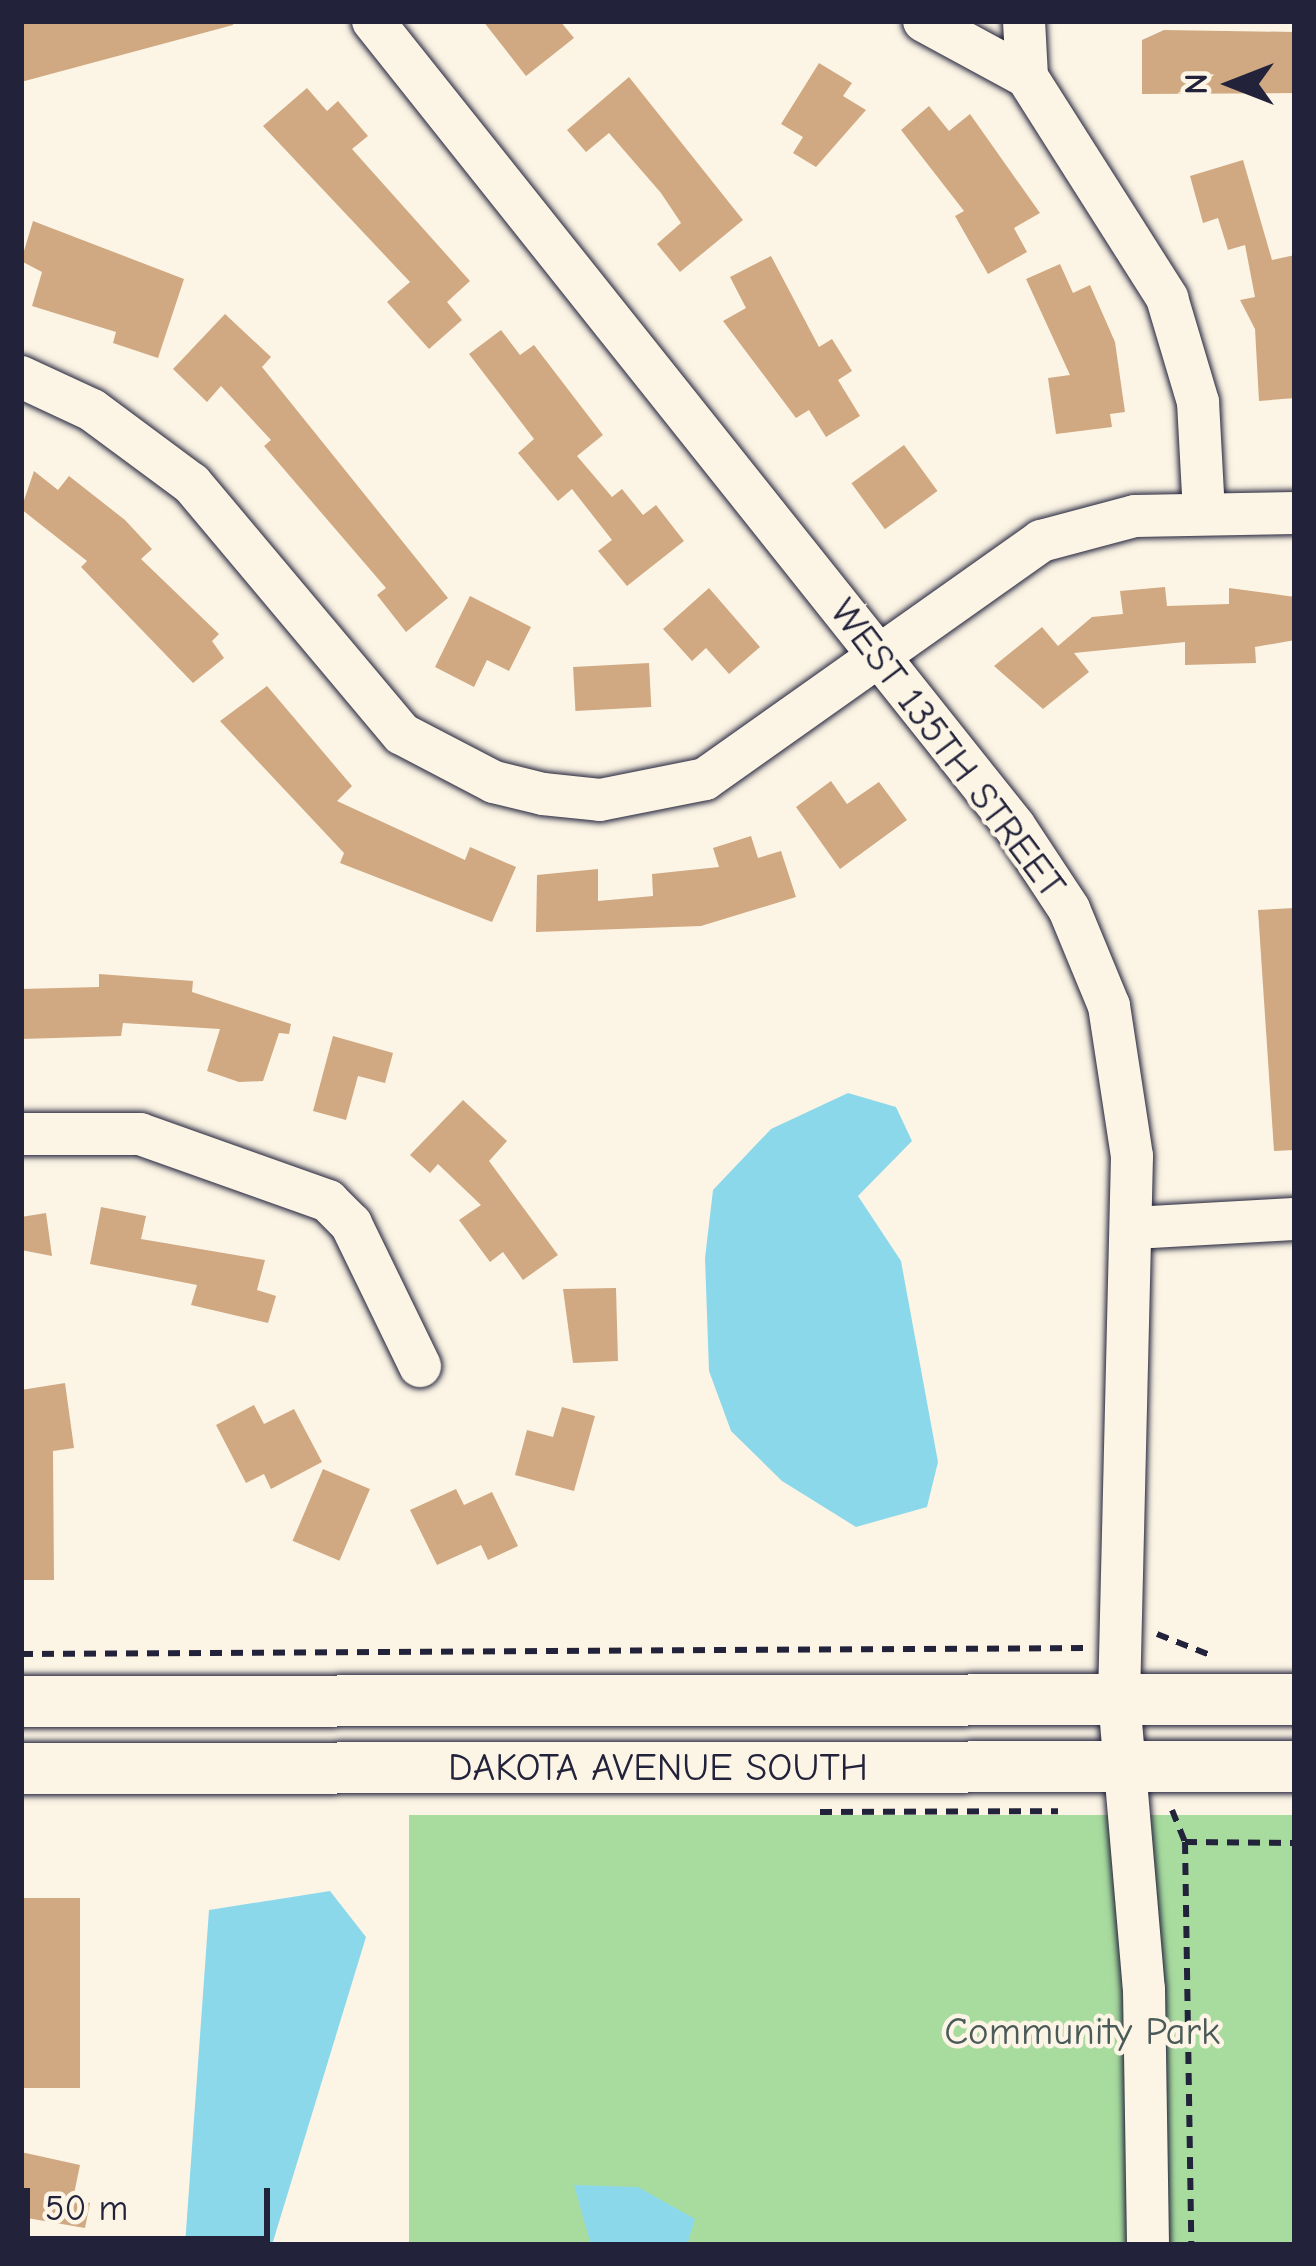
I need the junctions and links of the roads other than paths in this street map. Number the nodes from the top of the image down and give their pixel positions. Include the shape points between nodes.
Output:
1 (374, 21) edge
2 (924, 21) edge
3 (1024, 21) edge
4 (1027, 77) junction
5 (21, 377) edge
6 (1204, 512) junction
7 (1295, 513) edge
8 (878, 656) junction
9 (21, 1134) edge
10 (1295, 1220) edge
11 (1132, 1228) junction
12 (420, 1366) dead end
13 (1119, 1699) junction
14 (1295, 1699) edge
15 (21, 1701) edge
16 (1295, 1766) edge
17 (21, 1768) edge
18 (1123, 1768) junction
19 (1148, 2245) edge

1 - 8 street, WEST 135TH STREET
2 - 4 street
3 - 4 street
4 - 6 street via 1167,298 1198,402
5 - 8 street via 92,410 192,484 402,734 494,782 600,800 706,778
6 - 7 street
6 - 8 street via 1041,541
8 - 11 street, WEST 135TH STREET via 1047,871 1093,958 1129,1103
9 - 12 street via 87,1126 140,1134 328,1201 351,1224
10 - 11 street
11 - 13 street, WEST 135TH STREET
13 - 14 main road, DAKOTA AVENUE SOUTH
13 - 15 main road, DAKOTA AVENUE SOUTH
13 - 18 street, WEST 135TH STREET
16 - 18 main road, DAKOTA AVENUE SOUTH
17 - 18 main road, DAKOTA AVENUE SOUTH
18 - 19 street, WEST 135TH STREET via 1144,1989

